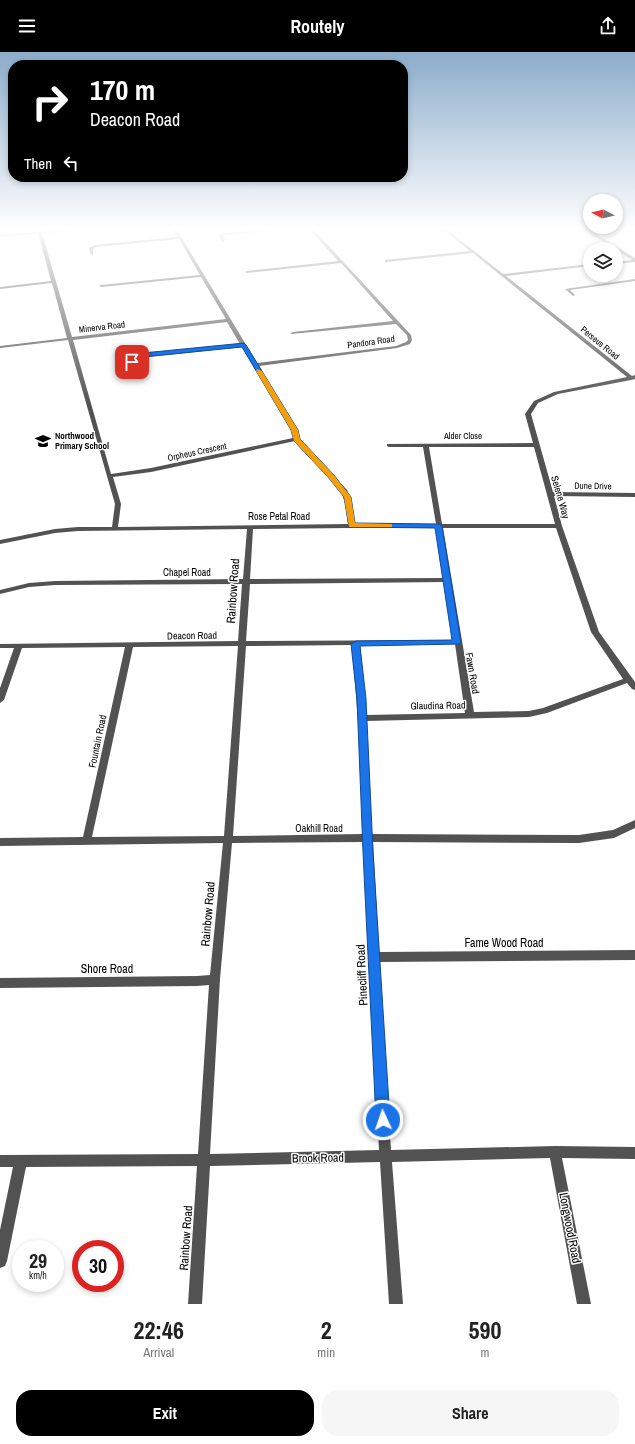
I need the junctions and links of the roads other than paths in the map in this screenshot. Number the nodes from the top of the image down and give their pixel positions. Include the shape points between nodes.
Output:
1 (56, 288) edge
2 (210, 288) edge
3 (366, 288) edge
4 (520, 288) edge
5 (571, 288) edge
6 (573, 295) dead end
7 (229, 320) junction
8 (397, 322) junction
9 (294, 333) dead end
10 (70, 338) junction
11 (244, 345) junction
12 (0, 347) edge
13 (256, 365) junction
14 (133, 367) dead end
15 (633, 378) edge
16 (296, 439) junction
17 (389, 445) dead end
18 (426, 445) junction
19 (536, 445) junction
20 (109, 476) junction
21 (550, 494) junction
22 (635, 495) edge
23 (250, 526) junction
24 (351, 526) junction
25 (439, 526) junction
26 (559, 526) junction
27 (115, 528) junction
28 (0, 542) edge
29 (447, 580) junction
30 (247, 582) junction
31 (0, 592) edge
32 (457, 642) junction
33 (242, 644) junction
34 (356, 644) junction
35 (0, 646) edge
36 (19, 646) junction
37 (129, 646) junction
38 (628, 680) junction
39 (635, 687) edge
40 (0, 700) edge
41 (470, 716) junction
42 (363, 718) junction
43 (635, 824) edge
44 (368, 838) junction
45 (87, 840) junction
46 (228, 840) junction
47 (0, 842) edge
48 (635, 955) edge
49 (374, 957) junction
50 (215, 979) junction
51 (0, 982) edge
52 (555, 1152) junction
53 (635, 1153) edge
54 (386, 1156) junction
55 (205, 1160) junction
56 (0, 1161) edge
57 (21, 1161) junction
58 (0, 1261) edge
59 (195, 1304) edge
60 (396, 1304) edge
61 (584, 1304) edge

1 - 10 street
2 - 7 street
3 - 8 street, Pandora Road
4 - 15 street, Perseus Road
5 - 6 street via 567,289
7 - 10 street, Minerva Road
7 - 11 street
8 - 9 street
8 - 13 street, Pandora Road via 410,337 408,343 403,345
10 - 12 street, Minerva Road
10 - 20 street
11 - 13 street
11 - 14 street via 139,356 132,360
13 - 16 street via 294,430
15 - 19 street, Selene Way via 556,393 536,402 528,414
16 - 20 street, Orpheus Crescent via 151,470
16 - 24 street via 344,490 348,497
17 - 18 street, Alder Close
18 - 19 street, Alder Close
18 - 25 street, Fawn Road
19 - 21 street, Selene Way
20 - 27 street via 118,504
21 - 22 street, Dune Drive
21 - 26 street, Selene Way
23 - 24 street, Rose Petal Road
23 - 27 street, Rose Petal Road
23 - 30 street, Rainbow Road
24 - 25 street, Rose Petal Road
25 - 26 street, Rose Petal Road
25 - 29 street, Fawn Road
26 - 38 street, Selene Way via 595,632
27 - 28 street, Rose Petal Road via 78,528
29 - 30 street, Chapel Road
29 - 32 street, Fawn Road
30 - 31 street, Chapel Road via 55,583 29,585
30 - 33 street, Rainbow Road
32 - 34 street, Deacon Road
32 - 41 street, Fawn Road
33 - 34 street, Deacon Road
33 - 37 street, Deacon Road
33 - 46 street, Rainbow Road
34 - 42 street, Pinecliff Road
35 - 36 street, Deacon Road
36 - 37 street, Deacon Road
36 - 40 street
37 - 45 street, Fountain Road
38 - 39 street, Selene Way
38 - 41 street, Glaudina Road via 544,711
41 - 42 street, Glaudina Road
42 - 44 street, Pinecliff Road
43 - 44 street, Oakhill Road via 614,834 579,839
44 - 46 street, Oakhill Road
44 - 49 street, Pinecliff Road
45 - 46 street, Oakhill Road
45 - 47 street, Oakhill Road
46 - 50 street, Rainbow Road
48 - 49 street, Fame Wood Road
49 - 54 street, Pinecliff Road
50 - 51 street, Shore Road
50 - 55 street, Rainbow Road
52 - 53 street, Brook Road
52 - 54 street, Brook Road
52 - 61 street, Longwood Road
54 - 55 street, Brook Road
54 - 60 street, Pinecliff Road
55 - 57 street, Brook Road
55 - 59 street, Rainbow Road
56 - 57 street, Brook Road
57 - 58 street

